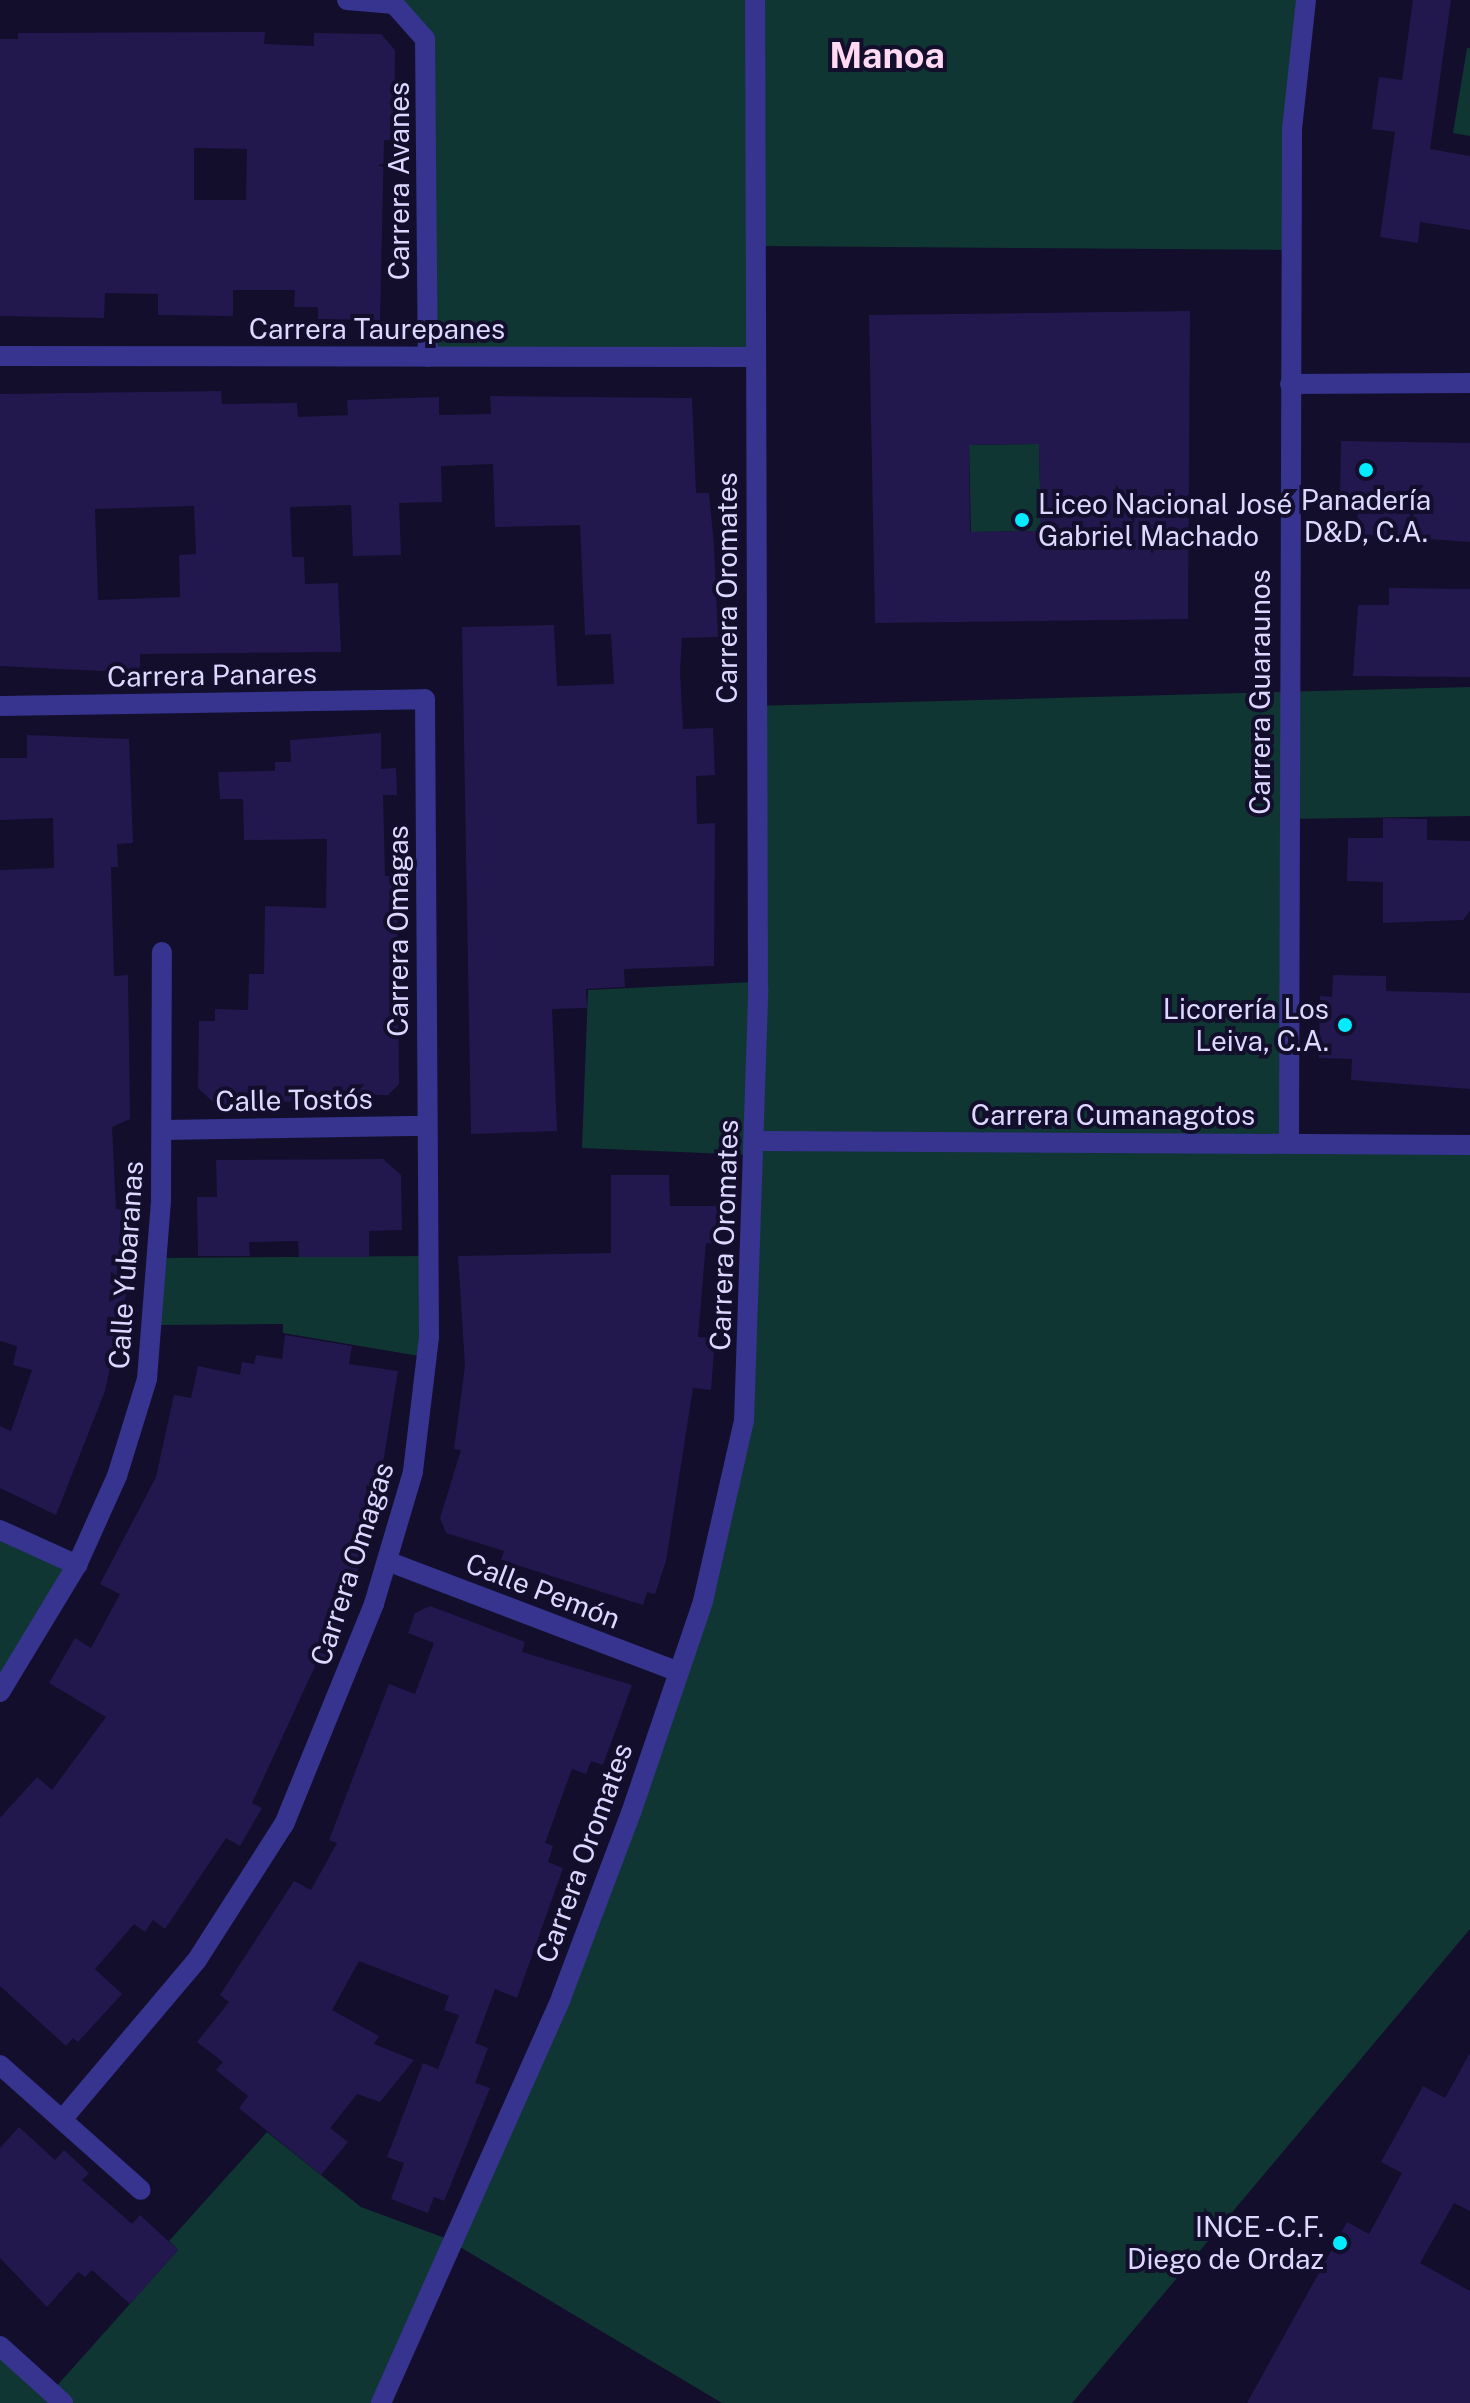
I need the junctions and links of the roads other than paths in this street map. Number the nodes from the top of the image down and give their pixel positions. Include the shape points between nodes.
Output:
1 (347, 0) edge
2 (755, 0) edge
3 (1306, 0) edge
4 (0, 356) edge
5 (428, 357) junction
6 (754, 357) junction
7 (1470, 383) edge
8 (1290, 384) junction
9 (425, 699) joint
10 (0, 706) edge
11 (162, 952) dead end
12 (427, 1126) junction
13 (162, 1130) junction
14 (756, 1141) junction
15 (1289, 1144) junction
16 (1470, 1145) edge
17 (0, 1530) edge
18 (387, 1561) junction
19 (77, 1565) junction
20 (679, 1672) junction
21 (0, 1692) edge
22 (0, 2065) edge
23 (62, 2120) junction
24 (141, 2190) dead end
25 (0, 2346) edge
26 (63, 2403) edge
27 (381, 2403) edge

1 - 5 street, Carrera Avanes via 407,11 427,56
2 - 6 street, Carrera Oromates
3 - 8 street, Carrera Guaraunos via 1292,129
4 - 5 street, Carrera Taurepanes
5 - 6 street, Carrera Taurepanes
6 - 14 street, Carrera Oromates
7 - 8 street
8 - 15 street, Carrera Guaraunos
9 - 10 street, Carrera Panares
9 - 12 street, Carrera Omagas
11 - 13 street, Calle Yubaranas
12 - 13 street, Calle Tostós
12 - 18 street, Carrera Omagas via 429,1337 413,1472
13 - 19 street, Calle Yubaranas via 147,1379 117,1476
14 - 15 street, Carrera Cumanagotos
14 - 20 street, Carrera Oromates via 744,1421 726,1515
15 - 16 street, Carrera Cumanagotos
17 - 19 street
18 - 20 street, Calle Pemón
18 - 23 street, Carrera Omagas via 308,1776 262,1865 155,2014
19 - 21 street, Calle Yubaranas
20 - 27 street, Carrera Oromates via 561,1998
22 - 23 street
23 - 24 street
25 - 26 street

